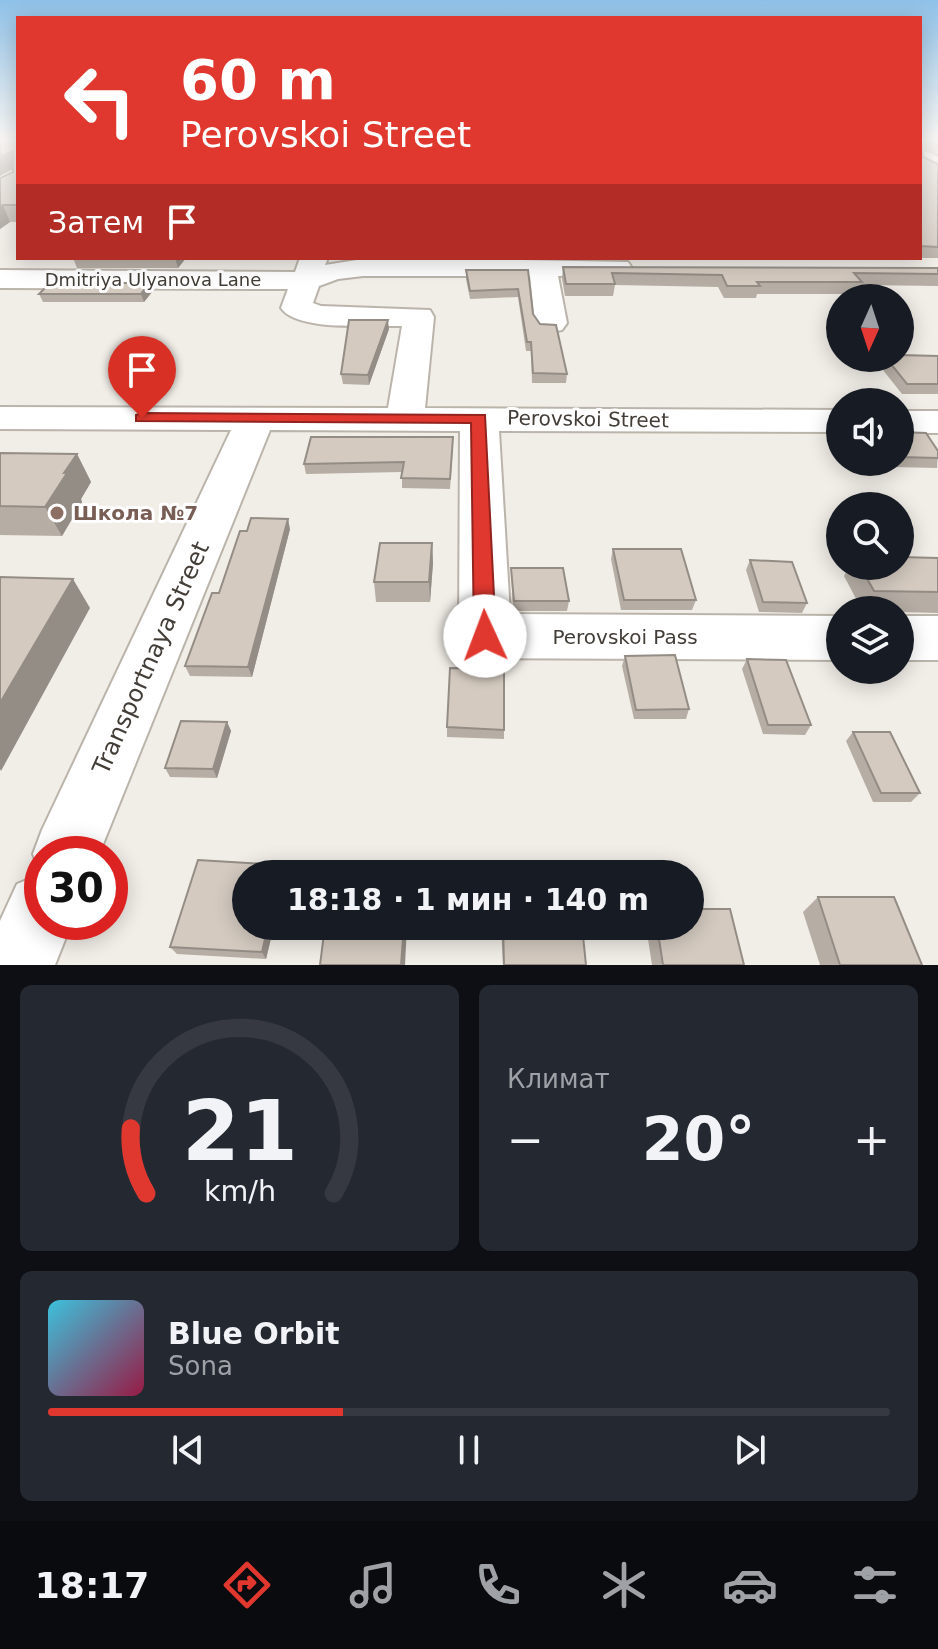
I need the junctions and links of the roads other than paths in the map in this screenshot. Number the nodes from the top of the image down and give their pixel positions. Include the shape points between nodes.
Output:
1 (424, 262) edge
2 (543, 268) junction
3 (647, 268) edge
4 (310, 269) edge
5 (0, 279) edge
6 (551, 323) edge
7 (405, 417) junction
8 (0, 418) edge
9 (256, 418) junction
10 (479, 418) junction
11 (826, 421) edge
12 (914, 422) edge
13 (938, 422) edge
14 (826, 638) edge
15 (914, 638) edge
16 (938, 638) edge
17 (74, 836) edge
18 (29, 940) edge
19 (18, 965) edge

1 - 2 street, Dmitriya Ulyanova Lane
1 - 4 street, Dmitriya Ulyanova Lane
2 - 3 street, Dmitriya Ulyanova Lane
2 - 6 street
4 - 5 street, Dmitriya Ulyanova Lane
4 - 7 street via 296,308 319,315 419,317
7 - 9 street, Perovskoi Street
7 - 10 street, Perovskoi Street
8 - 9 street, Perovskoi Street
9 - 17 street, Transportnaya Street
10 - 11 street, Perovskoi Street
10 - 14 street, Perovskoi Pass via 485,636
12 - 13 street
15 - 16 street
18 - 19 street

